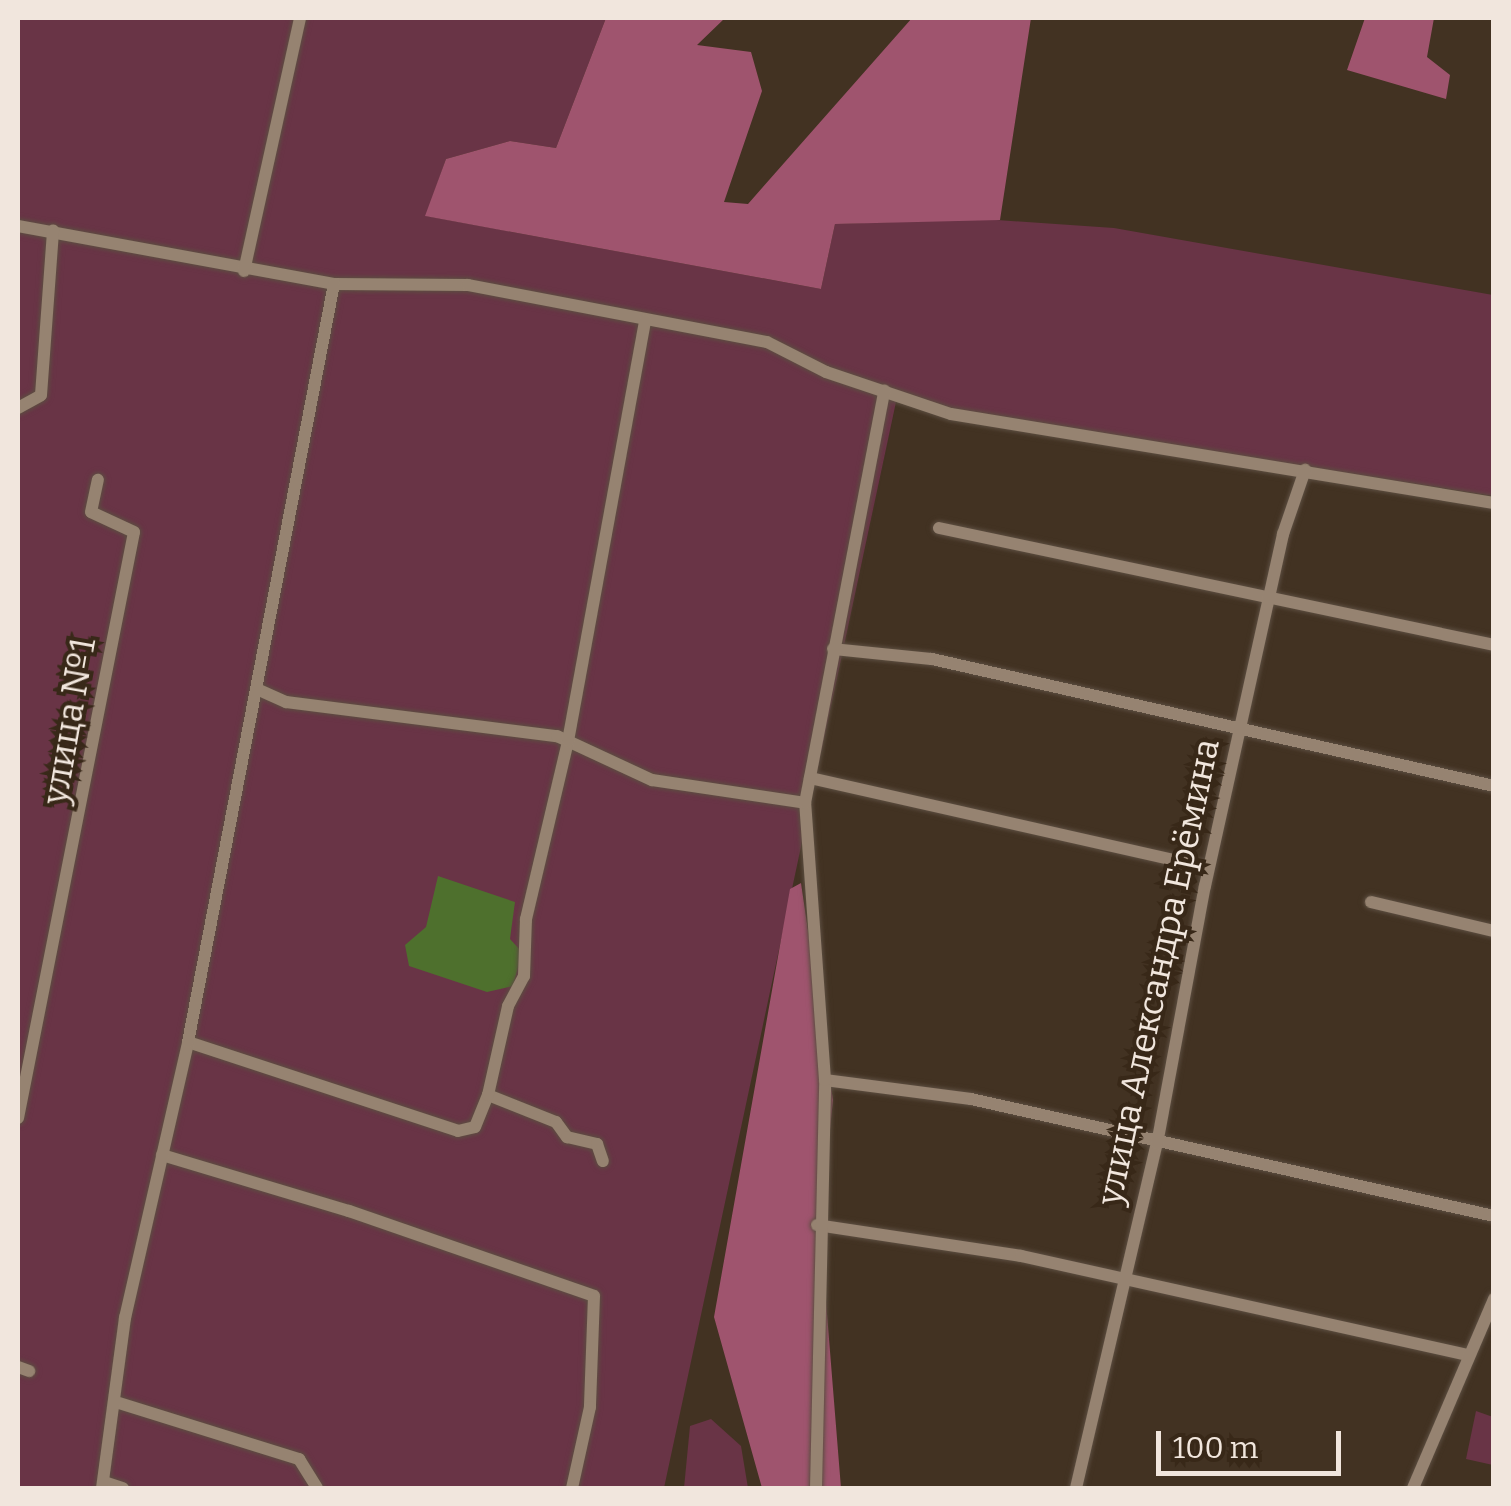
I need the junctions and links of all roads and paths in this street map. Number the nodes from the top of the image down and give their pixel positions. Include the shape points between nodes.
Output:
1 (300, 18) edge
2 (18, 226) edge
3 (53, 230) junction
4 (244, 270) junction
5 (334, 284) junction
6 (646, 320) junction
7 (884, 392) junction
8 (18, 408) edge
9 (1306, 470) junction
10 (98, 480) dead end
11 (1494, 503) edge
12 (939, 528) dead end
13 (1270, 598) junction
14 (1494, 645) edge
15 (833, 649) junction
16 (259, 690) junction
17 (1239, 733) junction
18 (568, 742) junction
19 (810, 778) junction
20 (1494, 786) edge
21 (805, 803) junction
22 (1208, 868) junction
23 (1371, 902) dead end
24 (1494, 930) edge
25 (188, 1042) junction
26 (824, 1080) junction
27 (488, 1095) junction
28 (18, 1118) edge
29 (1157, 1144) junction
30 (162, 1155) junction
31 (603, 1161) dead end
32 (1494, 1216) edge
33 (817, 1225) junction
34 (1121, 1278) junction
35 (1494, 1300) edge
36 (1469, 1355) junction
37 (118, 1404) junction
38 (103, 1485) edge
39 (123, 1488) edge
40 (317, 1488) edge
41 (572, 1488) edge
42 (816, 1488) edge
43 (1076, 1488) edge
44 (1413, 1488) edge

1 - 4 street
2 - 3 street
3 - 4 street
3 - 8 street via 41,396
4 - 5 street
5 - 6 street via 468,285
5 - 16 street via 274,572
6 - 7 street via 767,342
6 - 18 street
7 - 9 street via 951,414
7 - 15 street
9 - 11 street
9 - 13 street, улица Александра Ерёмина
10 - 28 street, улица №1 via 90,512 134,532
12 - 13 street
13 - 14 street
13 - 17 street, улица Александра Ерёмина
15 - 17 street via 932,659
15 - 19 street
16 - 18 street via 286,702
16 - 25 street via 221,848
17 - 20 street
17 - 22 street, улица Александра Ерёмина
18 - 21 street via 652,780
18 - 27 street via 526,919 524,976 508,1006
19 - 21 street
19 - 22 street
21 - 26 street
22 - 29 street, улица Александра Ерёмина
23 - 24 street
25 - 27 street via 458,1131 475,1127
25 - 30 street
26 - 29 street via 971,1100
26 - 33 street
27 - 31 street via 556,1122 568,1137 597,1144
29 - 32 street
29 - 34 street, улица Александра Ерёмина
30 - 37 street via 125,1318
30 - 41 street via 350,1211 594,1296 590,1407
33 - 34 street via 928,1239
33 - 42 street
34 - 36 street
34 - 43 street, улица Александра Ерёмина
35 - 36 street
36 - 44 street
37 - 38 street
37 - 40 street via 298,1459
38 - 39 street

